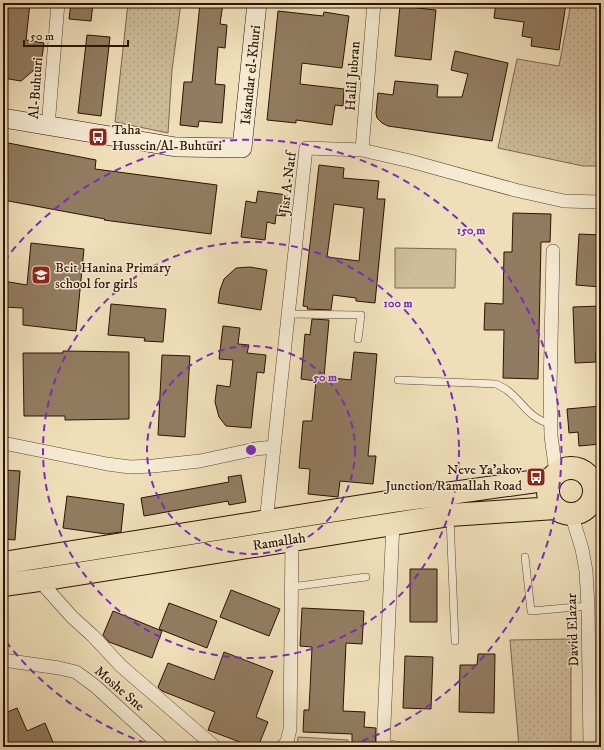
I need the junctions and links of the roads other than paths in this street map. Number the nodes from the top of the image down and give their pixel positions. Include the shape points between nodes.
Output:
1 (58, 3) edge
2 (257, 3) edge
3 (374, 3) edge
4 (3, 118) edge
5 (48, 127) junction
6 (362, 150) junction
7 (601, 202) edge
8 (553, 251) dead end
9 (288, 314) junction
10 (358, 339) dead end
11 (398, 380) dead end
12 (551, 424) junction
13 (3, 443) edge
14 (274, 447) junction
15 (601, 469) edge
16 (561, 473) junction
17 (578, 507) edge
18 (450, 515) junction
19 (266, 522) junction
20 (392, 523) junction
21 (292, 539) junction
22 (525, 557) dead end
23 (3, 563) edge
24 (366, 577) dead end
25 (39, 580) junction
26 (3, 584) edge
27 (291, 587) junction
28 (588, 606) junction
29 (455, 641) dead end
30 (3, 660) edge
31 (383, 745) edge
32 (162, 747) edge
33 (215, 747) edge
34 (282, 747) edge
35 (408, 747) edge
36 (590, 747) edge

1 - 5 street, Al-Buhturi
2 - 5 street, Iskandar el-Khuri via 242,148 176,147
3 - 6 street, Halil Jubran
4 - 5 street
6 - 7 street, Jisr A-Natf via 564,201
6 - 9 street, Jisr A-Natf via 306,148
8 - 12 street
9 - 10 lane via 361,315
9 - 14 street, Jisr A-Natf
11 - 12 lane via 496,384 508,391 527,412 541,422
12 - 16 street via 551,436
13 - 14 street via 130,467 200,461
14 - 19 street, Jisr A-Natf
15 - 16 highway, Ramallah
16 - 17 highway via 548,486 550,501
16 - 17 highway via 584,472 590,478 593,494 590,502
16 - 19 highway, Ramallah
17 - 18 highway, Ramallah
17 - 28 street, David Elazar
18 - 20 highway, Ramallah
18 - 29 lane
19 - 23 highway, Ramallah
20 - 21 highway, Ramallah
20 - 31 street
21 - 25 highway, Ramallah
21 - 27 street
22 - 28 lane via 531,611
24 - 27 lane
25 - 26 highway, Ramallah
25 - 33 street via 121,666
27 - 34 street via 290,729 287,742
28 - 36 street, David Elazar
30 - 32 street, Moshe Sne via 76,672 96,686
31 - 35 lane

